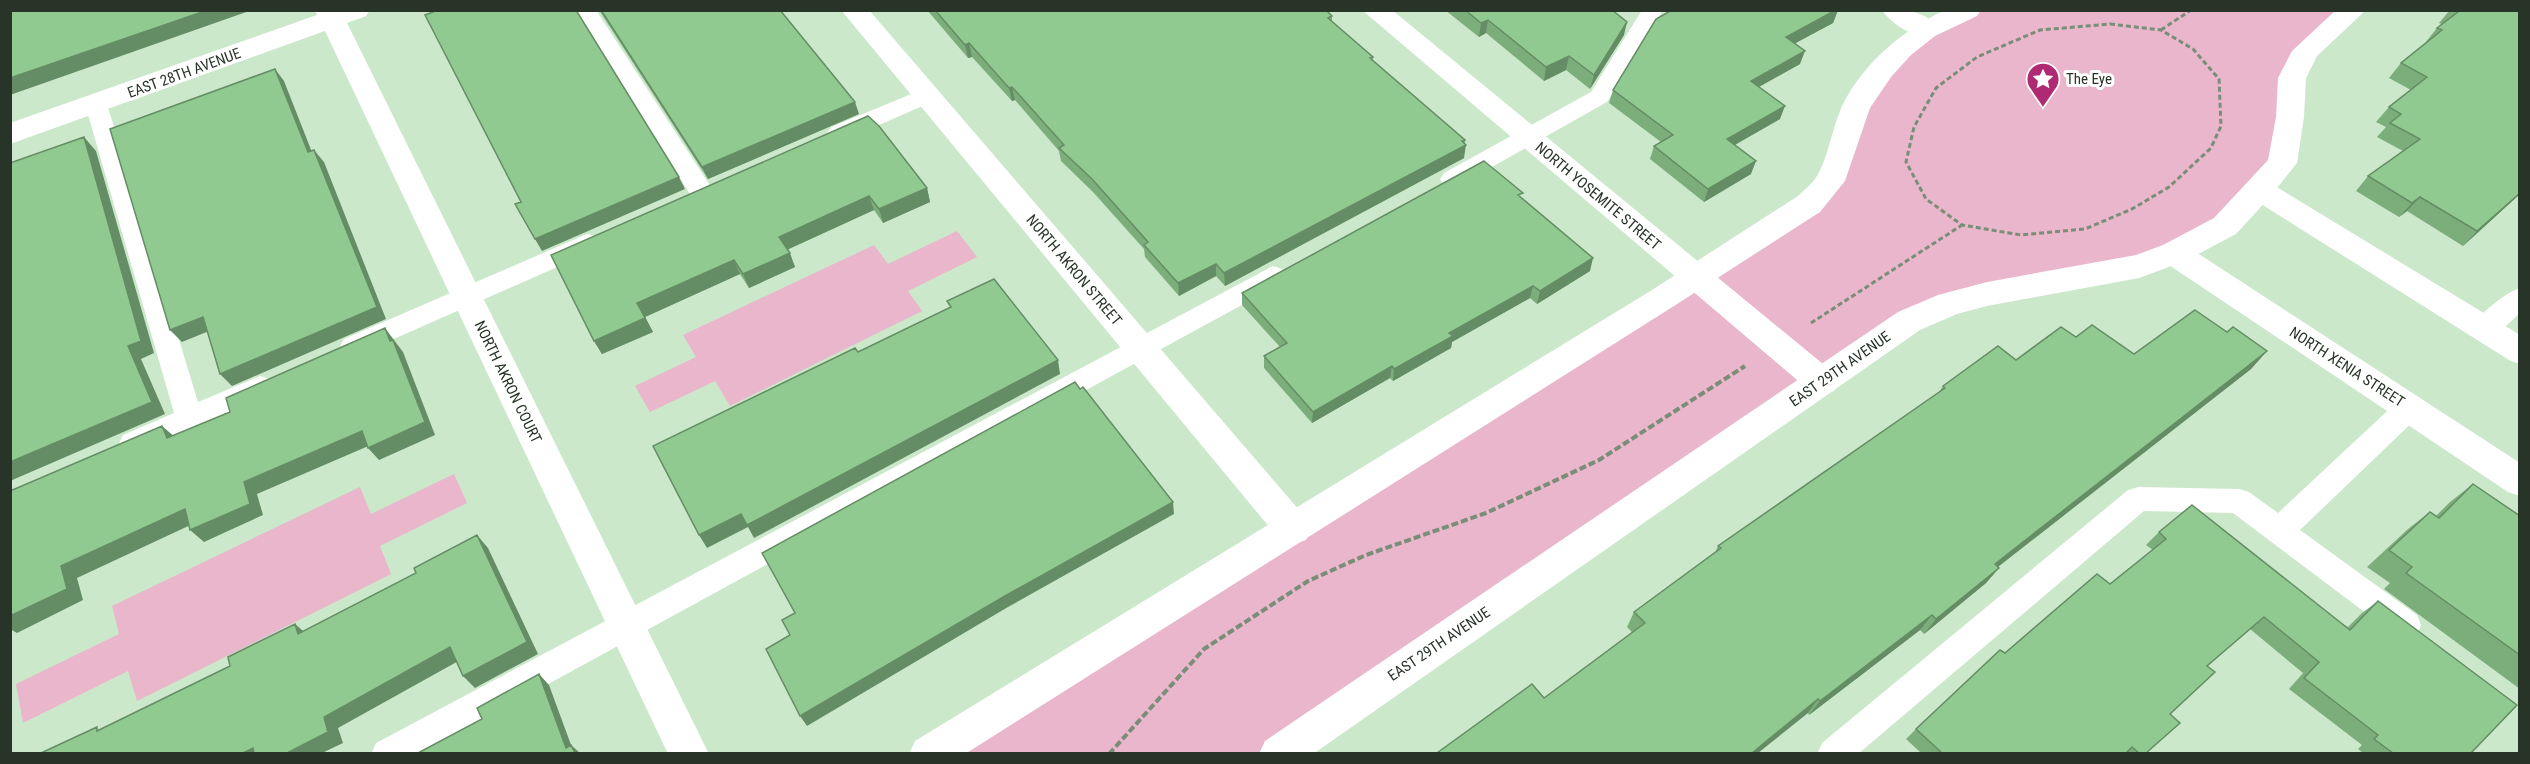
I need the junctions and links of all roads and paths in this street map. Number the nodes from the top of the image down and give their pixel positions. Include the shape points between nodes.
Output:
1 (585, 10) edge
2 (854, 10) edge
3 (1375, 10) edge
4 (1895, 10) edge
5 (1968, 10) edge
6 (2191, 10) edge
7 (2353, 10) edge
8 (1648, 12) edge
9 (339, 13) edge
10 (1926, 30) junction
11 (2161, 30) junction
12 (926, 96) junction
13 (96, 104) junction
14 (10, 134) edge
15 (1528, 138) junction
16 (819, 142) edge
17 (1434, 189) edge
18 (2260, 190) junction
19 (702, 193) edge
20 (1962, 225) junction
21 (606, 235) edge
22 (2174, 253) junction
23 (1297, 263) edge
24 (1695, 278) junction
25 (466, 296) junction
26 (2520, 298) edge
27 (2484, 329) junction
28 (1777, 345) junction
29 (1140, 348) junction
30 (2520, 351) edge
31 (328, 357) edge
32 (285, 376) edge
33 (1822, 382) junction
34 (2409, 408) junction
35 (189, 418) junction
36 (115, 451) edge
37 (2520, 482) edge
38 (1293, 529) junction
39 (2279, 531) junction
40 (626, 624) junction
41 (2427, 641) edge
42 (387, 753) edge
43 (689, 753) edge
44 (929, 753) edge
45 (1109, 753) edge
46 (1279, 753) edge
47 (1833, 753) edge

1 - 19 lane
2 - 12 street, NORTH AKRON STREET
3 - 15 street, NORTH YOSEMITE STREET
4 - 10 street
5 - 10 street
6 - 11 path
7 - 18 street, EAST 29TH AVENUE via 2306,51 2292,78 2282,163
8 - 15 lane via 1630,50 1599,97
9 - 13 street, EAST 28TH AVENUE
9 - 25 street, NORTH AKRON COURT
10 - 24 street via 1901,49 1856,107 1830,181 1809,204
11 - 20 path via 2110,24 2040,30 1977,57 1936,88 1914,127 1906,162 1926,199
11 - 20 path via 2193,49 2219,79 2221,126 2211,148 2191,168 2169,187 2132,209 2085,229 2021,235
12 - 16 lane
12 - 29 street, NORTH AKRON STREET
13 - 14 street, EAST 28TH AVENUE
13 - 35 lane
15 - 17 lane
15 - 24 street, NORTH YOSEMITE STREET
18 - 22 street, EAST 29TH AVENUE via 2225,226
18 - 27 street
20 - 28 path
21 - 25 lane
22 - 33 street, EAST 29TH AVENUE via 2139,266 1949,304 1909,321
22 - 34 street, NORTH XENIA STREET
23 - 29 lane
24 - 28 street, NORTH YOSEMITE STREET
24 - 38 street
25 - 31 lane
25 - 40 street, NORTH AKRON COURT
26 - 27 lane
27 - 30 street
28 - 33 street, NORTH YOSEMITE STREET
28 - 45 path via 1599,460 1485,513 1366,555 1308,582 1204,649
29 - 38 street, NORTH AKRON STREET
29 - 40 lane
32 - 35 lane
33 - 46 street, EAST 29TH AVENUE
34 - 37 street, NORTH XENIA STREET
34 - 39 lane
35 - 36 lane
38 - 44 street
39 - 41 lane
39 - 47 lane via 2239,501 2138,499
40 - 42 lane
40 - 43 street, NORTH AKRON COURT

